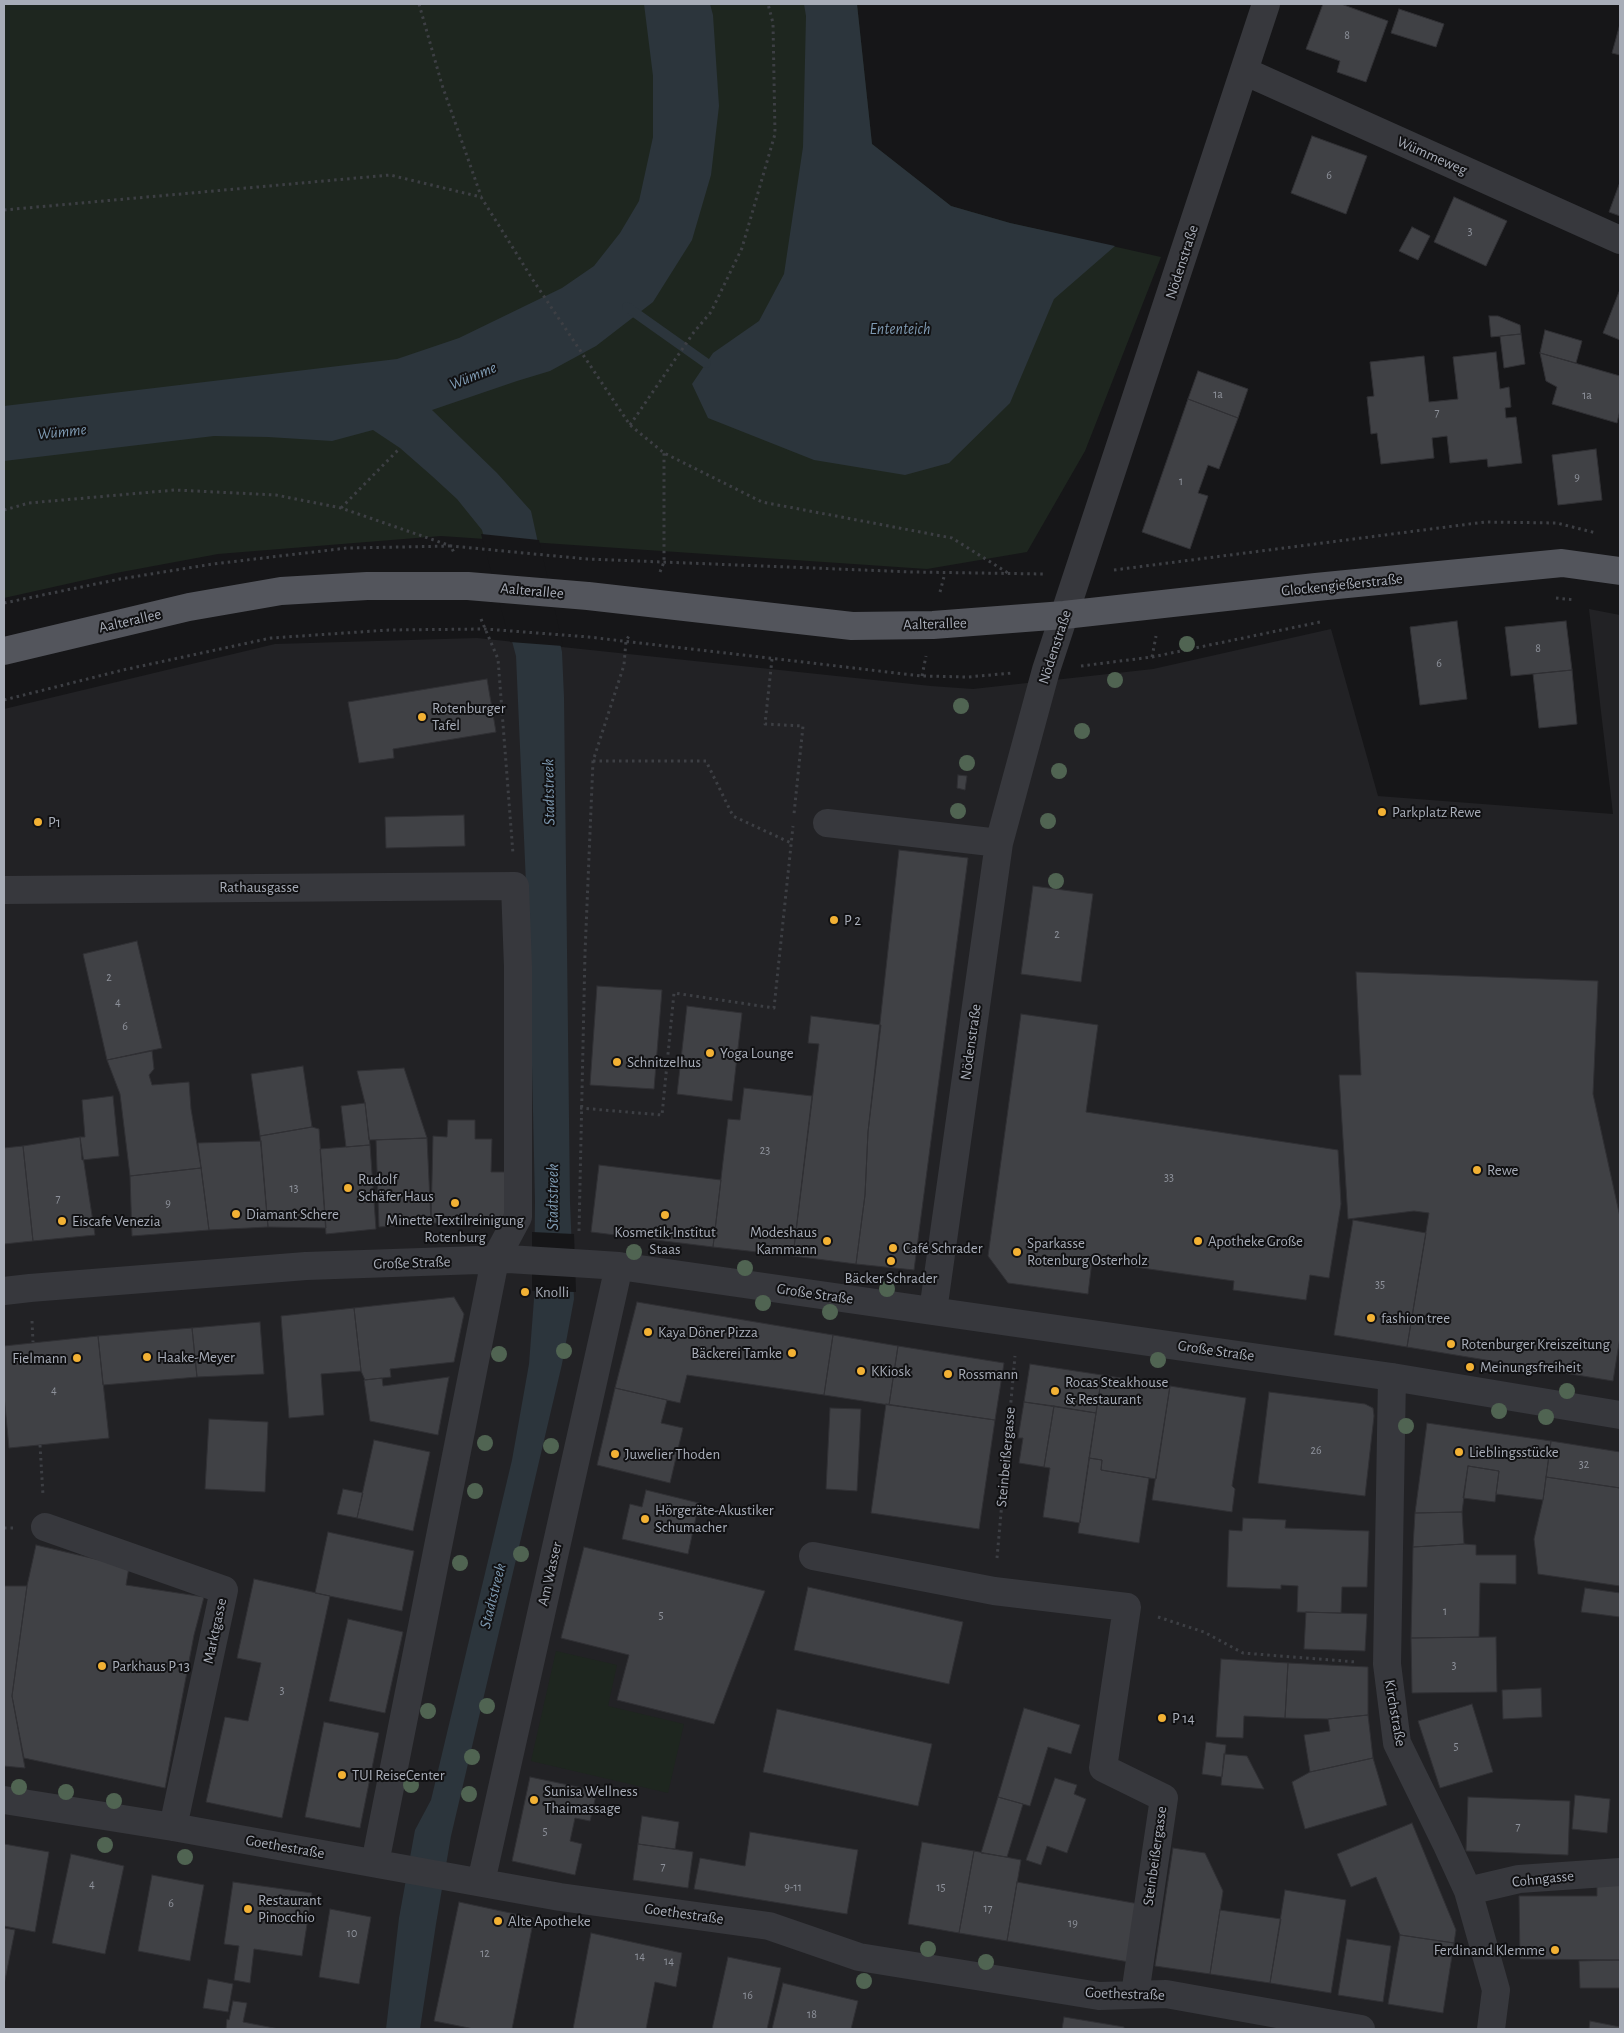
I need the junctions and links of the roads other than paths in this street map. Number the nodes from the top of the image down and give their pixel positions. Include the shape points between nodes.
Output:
1 (1266, 4) edge
2 (1244, 71) junction
3 (1620, 240) edge
4 (1620, 571) edge
5 (1064, 616) junction
6 (4, 651) edge
7 (827, 823) dead end
8 (998, 843) junction
9 (4, 890) edge
10 (502, 1260) junction
11 (620, 1266) junction
12 (4, 1292) edge
13 (933, 1311) junction
14 (1392, 1377) junction
15 (1620, 1415) edge
16 (45, 1527) road end
17 (813, 1556) dead end
18 (4, 1800) edge
19 (173, 1827) junction
20 (388, 1865) junction
21 (1620, 1872) edge
22 (470, 1880) junction
23 (1468, 1892) junction
24 (1135, 1994) junction
25 (1361, 2029) edge
26 (1491, 2029) edge

1 - 2 street, Nödenstraße
2 - 3 street, Wümmeweg
2 - 5 street, Nödenstraße
4 - 5 main road, Glockengießerstraße via 1562,563
5 - 6 main road, Aalterallee via 933,626 852,626 646,602 468,586 367,586 281,591 189,607
5 - 8 street, Nödenstraße
7 - 8 street
8 - 13 street, Nödenstraße
9 - 10 street, Rathausgasse via 515,886 518,1217
10 - 11 street, Große Straße
10 - 12 street, Große Straße via 306,1266
10 - 20 street
11 - 13 street, Große Straße
11 - 22 street, Am Wasser
13 - 14 street, Große Straße
14 - 15 street, Große Straße
14 - 23 street, Kirchstraße via 1387,1664 1396,1743
16 - 19 street, Marktgasse via 224,1590 204,1637
17 - 24 street, Steinbeißergasse via 994,1592 1127,1607 1102,1768 1164,1798
18 - 19 street, Goethestraße
19 - 20 street, Goethestraße
20 - 22 street, Goethestraße
21 - 23 street, Cohngasse via 1519,1879
22 - 24 street, Goethestraße via 769,1926 859,1957 1099,1996
23 - 26 street, Kirchstraße via 1496,1990
24 - 25 street, Goethestraße via 1166,1994

